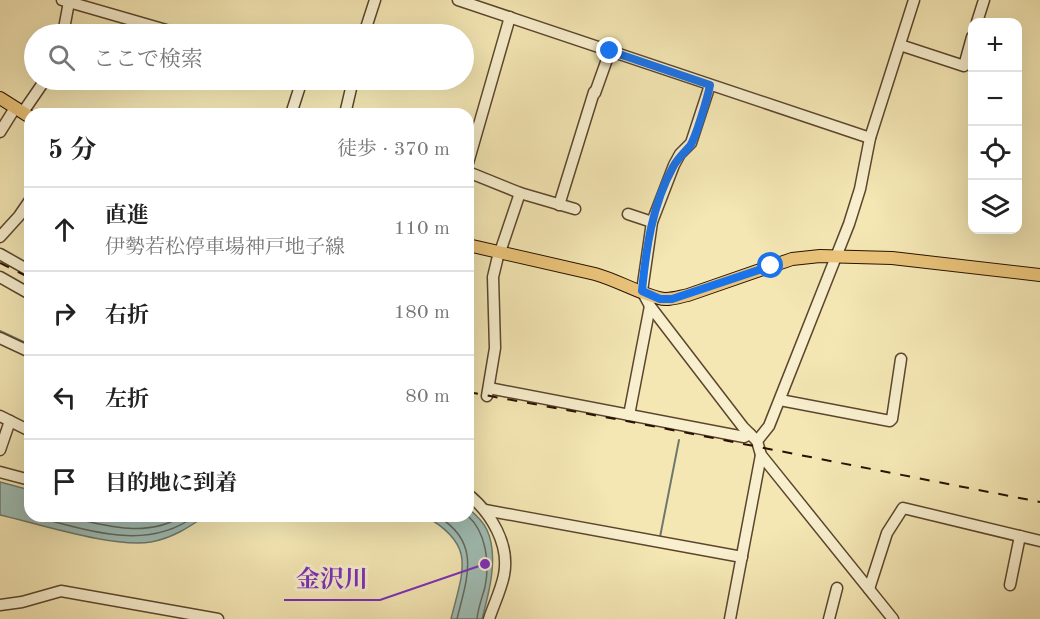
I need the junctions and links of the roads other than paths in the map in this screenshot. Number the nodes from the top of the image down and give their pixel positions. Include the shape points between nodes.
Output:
1 (375, 0) edge
2 (458, 0) edge
3 (914, 0) edge
4 (984, 0) edge
5 (66, 1) edge
6 (510, 17) junction
7 (978, 18) edge
8 (64, 24) edge
9 (145, 24) edge
10 (367, 24) edge
11 (900, 45) junction
12 (610, 51) junction
13 (968, 52) edge
14 (710, 85) junction
15 (38, 90) edge
16 (299, 90) edge
17 (351, 90) edge
18 (0, 98) edge
19 (26, 108) edge
20 (293, 108) edge
21 (346, 108) edge
22 (23, 112) edge
23 (0, 132) edge
24 (870, 138) junction
25 (474, 142) edge
26 (474, 174) edge
27 (520, 193) junction
28 (559, 205) junction
29 (24, 209) edge
30 (575, 209) dead end
31 (628, 214) dead end
32 (652, 222) junction
33 (0, 237) edge
34 (474, 246) edge
35 (500, 252) junction
36 (0, 254) edge
37 (837, 255) junction
38 (24, 268) edge
39 (1040, 275) edge
40 (0, 277) edge
41 (24, 291) edge
42 (642, 291) junction
43 (650, 306) junction
44 (0, 338) edge
45 (24, 349) edge
46 (901, 359) dead end
47 (780, 400) junction
48 (629, 415) junction
49 (5, 418) edge
50 (24, 428) edge
51 (754, 437) junction
52 (0, 450) edge
53 (761, 455) junction
54 (0, 472) edge
55 (24, 478) edge
56 (474, 500) edge
57 (485, 510) junction
58 (1020, 536) junction
59 (1040, 541) edge
60 (742, 557) junction
61 (1010, 585) dead end
62 (837, 588) dead end
63 (869, 589) junction
64 (0, 605) edge
65 (218, 619) edge
66 (489, 619) edge
67 (730, 619) edge
68 (829, 619) edge
69 (893, 619) edge

1 - 10 street
2 - 6 street
3 - 11 street
4 - 7 street
5 - 8 street
5 - 9 street
6 - 12 street
6 - 25 street
11 - 13 street via 964,66
11 - 24 street
12 - 14 street
12 - 28 street
14 - 24 street
14 - 32 street via 691,143 674,165
15 - 19 street
16 - 20 street
17 - 21 street
18 - 22 main road
22 - 23 street
24 - 37 street via 860,189
26 - 27 street
27 - 28 street
27 - 35 street
28 - 30 street
29 - 33 street
31 - 32 street
32 - 42 street
34 - 35 main road
35 - 42 main road via 595,274
35 - 48 street via 493,277 495,348 488,392
36 - 38 street
37 - 39 main road
37 - 42 main road via 792,259 672,299 660,299
37 - 47 street
40 - 41 street
42 - 43 street
43 - 48 street
43 - 51 street
44 - 45 street
46 - 47 street via 890,421
47 - 51 street via 769,426
48 - 51 street
49 - 50 street
49 - 52 street
51 - 53 street
53 - 60 street
53 - 63 street
54 - 55 street
56 - 57 street
57 - 60 street
57 - 66 street via 500,536 505,563
58 - 59 street
58 - 61 street
58 - 63 street via 903,508 887,533
60 - 67 street
62 - 68 street
63 - 69 street
64 - 65 street via 62,591

